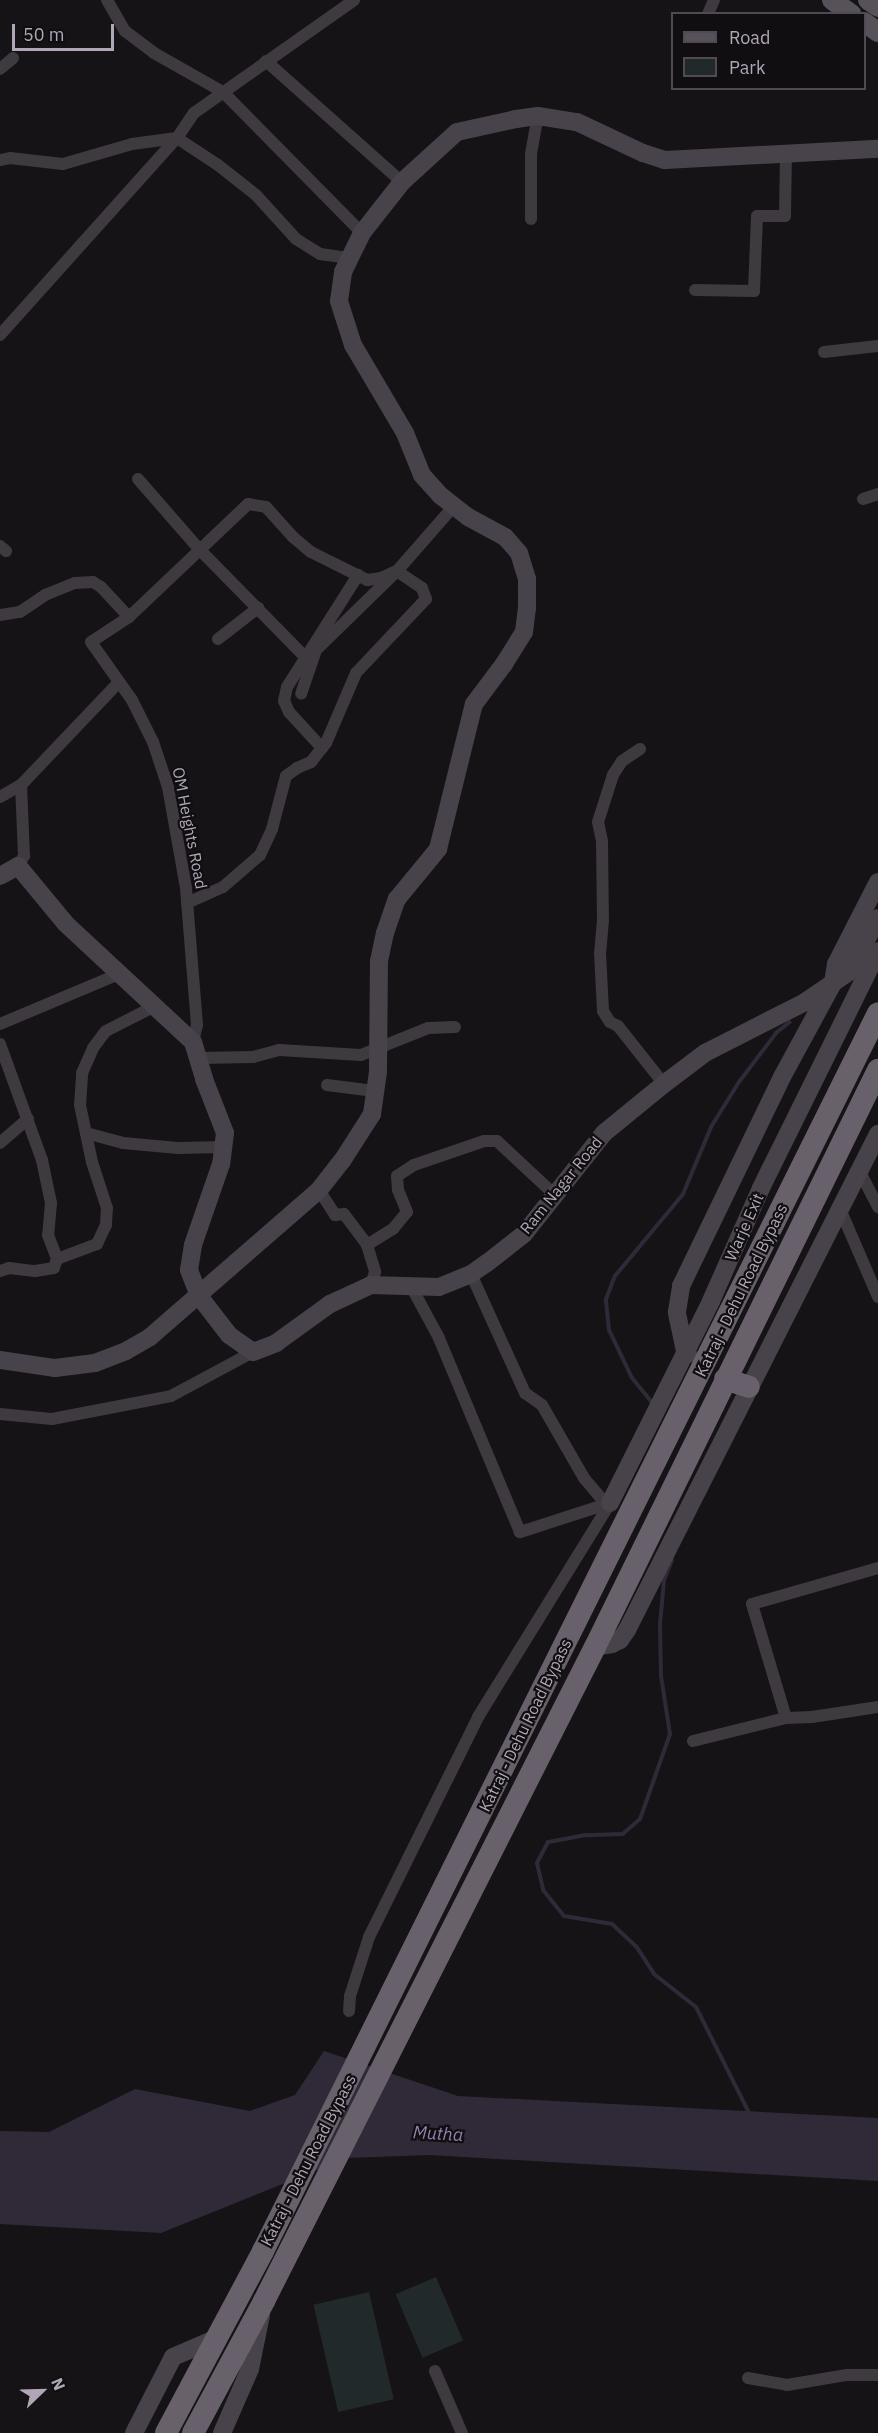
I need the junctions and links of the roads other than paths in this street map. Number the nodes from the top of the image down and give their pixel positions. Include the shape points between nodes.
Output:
1 (107, 0) edge
2 (354, 0) edge
3 (832, 0) edge
4 (868, 0) edge
5 (878, 7) edge
6 (849, 12) edge
7 (13, 58) dead end
8 (266, 61) junction
9 (0, 69) edge
10 (223, 92) junction
11 (538, 116) junction
12 (177, 138) junction
13 (878, 149) edge
14 (786, 153) junction
15 (0, 160) edge
16 (402, 182) junction
17 (531, 219) dead end
18 (362, 232) junction
19 (350, 258) junction
20 (695, 290) dead end
21 (0, 335) edge
22 (878, 346) edge
23 (824, 352) dead end
24 (138, 479) dead end
25 (878, 494) edge
26 (863, 499) dead end
27 (454, 506) junction
28 (200, 550) junction
29 (397, 571) junction
30 (358, 575) junction
31 (258, 608) junction
32 (0, 615) edge
33 (129, 617) junction
34 (218, 639) dead end
35 (306, 658) junction
36 (119, 682) junction
37 (301, 694) dead end
38 (322, 748) junction
39 (640, 749) dead end
40 (21, 785) junction
41 (0, 797) edge
42 (18, 866) junction
43 (0, 876) edge
44 (878, 882) edge
45 (187, 903) junction
46 (878, 918) edge
47 (878, 951) edge
48 (118, 974) junction
49 (833, 983) junction
50 (155, 1006) junction
51 (878, 1013) edge
52 (0, 1024) edge
53 (456, 1027) dead end
54 (0, 1044) edge
55 (379, 1046) junction
56 (197, 1050) junction
57 (876, 1075) edge
58 (664, 1084) junction
59 (327, 1085) dead end
60 (375, 1092) junction
61 (28, 1119) junction
62 (86, 1132) junction
63 (878, 1134) edge
64 (0, 1143) edge
65 (223, 1147) junction
66 (859, 1170) junction
67 (319, 1190) junction
68 (555, 1195) junction
69 (878, 1207) edge
70 (840, 1209) junction
71 (367, 1245) junction
72 (57, 1259) junction
73 (0, 1271) edge
74 (471, 1274) junction
75 (371, 1285) junction
76 (412, 1288) junction
77 (199, 1296) junction
78 (878, 1297) edge
79 (685, 1351) junction
80 (253, 1352) junction
81 (0, 1360) edge
82 (703, 1367) junction
83 (725, 1379) junction
84 (749, 1387) junction
85 (0, 1414) edge
86 (636, 1501) junction
87 (610, 1503) junction
88 (878, 1568) edge
89 (595, 1647) junction
90 (878, 1707) edge
91 (786, 1718) junction
92 (693, 1742) dead end
93 (349, 2011) dead end
94 (264, 2301) junction
95 (215, 2339) junction
96 (435, 2371) dead end
97 (878, 2375) edge
98 (747, 2378) dead end
99 (134, 2433) edge
100 (166, 2433) edge
101 (194, 2433) edge
102 (222, 2433) edge
103 (462, 2433) edge

1 - 10 street via 125,31 154,53
2 - 8 street
3 - 6 main road
4 - 5 main road
7 - 9 street
8 - 10 street
8 - 16 street
10 - 12 street via 194,113
10 - 18 street
11 - 14 street via 577,122 665,160
11 - 16 street via 457,132
11 - 17 street via 531,154
12 - 15 street via 132,144 63,164
12 - 19 street via 256,195 296,239 320,254
12 - 21 street
13 - 14 street
14 - 20 street via 785,216 757,216 754,291
16 - 18 street
18 - 19 street
19 - 27 street via 343,272 339,302 353,345 405,433 422,475
22 - 23 street
24 - 28 street
25 - 26 street
27 - 29 street
27 - 55 street via 505,537 519,553 527,579 524,632 474,704 438,849 397,900 385,933 379,961
28 - 30 street, OM Heights Road via 248,504 257,504 266,507 311,552
28 - 31 street
28 - 33 street, OM Heights Road
29 - 30 street via 368,580
29 - 37 street via 316,650
29 - 38 street via 422,588 426,599 356,673
30 - 35 street
31 - 34 street
31 - 35 street
32 - 33 street via 20,612 45,595 75,583 93,582
33 - 36 street, OM Heights Road via 91,642
35 - 38 street via 287,687 284,701 289,712
36 - 40 street
36 - 45 street, OM Heights Road via 153,742 168,787
38 - 45 street via 311,762 286,776 272,829 260,855 223,887
39 - 58 street via 622,761 598,822 602,841 603,1011
40 - 41 street
40 - 42 street via 24,856
42 - 43 street
42 - 48 street via 66,924
44 - 49 street via 836,964
45 - 56 street, OM Heights Road
46 - 49 street, Ram Nagar Road via 849,972
47 - 79 street, Warje Exit
48 - 50 street
48 - 52 street
49 - 58 street, Ram Nagar Road via 805,1002 705,1053
49 - 79 street via 782,1077 681,1286 677,1312
50 - 56 street
50 - 62 street via 106,1031 93,1048 82,1073 80,1105
51 - 82 highway, Katraj - Dehu Road Bypass
53 - 55 street via 428,1028
54 - 61 street
55 - 56 street via 361,1055 279,1050 253,1057
55 - 60 street
56 - 65 street via 223,1126
57 - 83 highway, Katraj - Dehu Road Bypass
58 - 68 street, Ram Nagar Road via 604,1133
59 - 60 street
60 - 67 street via 372,1114
61 - 64 street
61 - 72 street via 51,1203 48,1234
62 - 65 street via 123,1143
62 - 72 street via 107,1208 106,1225 97,1244
63 - 66 street
65 - 77 street via 221,1164 193,1245 189,1270
66 - 69 street
66 - 70 street
67 - 71 street via 335,1215 344,1214
67 - 77 street
68 - 71 street via 497,1141 484,1141 414,1165 397,1176 407,1212 393,1229
68 - 74 street, Ram Nagar Road via 524,1234
70 - 78 street
70 - 84 street
71 - 75 street via 375,1272
72 - 73 street via 54,1268
74 - 76 street, Ram Nagar Road via 439,1287
74 - 87 street via 525,1393 542,1405 584,1478 603,1501
75 - 76 street, Ram Nagar Road
75 - 80 street, Ram Nagar Road via 330,1304 276,1343
76 - 87 street via 439,1338 520,1532
77 - 80 street via 229,1335
77 - 81 street via 150,1337 95,1363 55,1368
79 - 82 street
79 - 87 street, Warje Exit
80 - 85 street via 171,1396 52,1419
82 - 86 highway, Katraj - Dehu Road Bypass
83 - 84 highway
83 - 89 highway, Katraj - Dehu Road Bypass
84 - 89 street via 627,1630 620,1640
86 - 87 street
86 - 95 highway, Katraj - Dehu Road Bypass via 263,2251
87 - 93 street via 478,1718 369,1937
88 - 91 street via 752,1604
89 - 94 highway, Katraj - Dehu Road Bypass
90 - 91 street
91 - 92 street
94 - 101 highway, Katraj - Dehu Road Bypass
94 - 102 street via 250,2369
95 - 99 street via 173,2357
95 - 100 highway, Katraj - Dehu Road Bypass
96 - 103 street
97 - 98 street via 847,2375 786,2385

